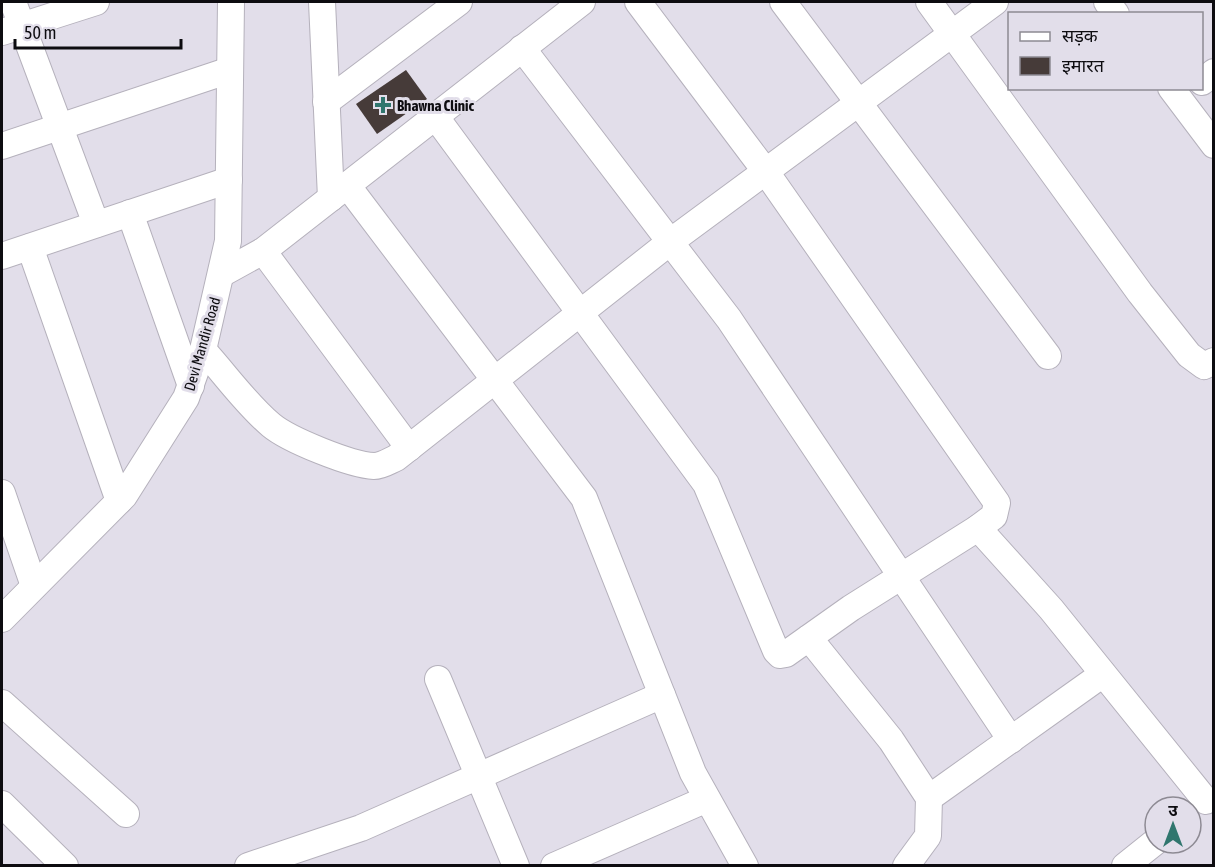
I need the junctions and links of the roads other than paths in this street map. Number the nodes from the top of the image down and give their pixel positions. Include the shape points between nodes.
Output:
1 (13, 2) edge
2 (96, 2) edge
3 (231, 2) edge
4 (322, 2) edge
5 (459, 2) edge
6 (582, 2) edge
7 (638, 2) edge
8 (783, 2) edge
9 (929, 2) edge
10 (995, 2) edge
11 (12, 29) edge
12 (952, 34) junction
13 (522, 48) junction
14 (230, 70) junction
15 (1182, 92) edge
16 (326, 102) junction
17 (858, 104) junction
18 (435, 116) junction
19 (60, 126) junction
20 (1214, 145) edge
21 (2, 146) edge
22 (766, 172) junction
23 (229, 180) junction
24 (339, 191) junction
25 (130, 213) junction
26 (96, 224) junction
27 (670, 242) junction
28 (30, 247) junction
29 (262, 251) junction
30 (2, 256) edge
31 (223, 273) junction
32 (581, 311) junction
33 (203, 350) junction
34 (1048, 356) dead end
35 (1214, 361) edge
36 (494, 379) junction
37 (191, 386) junction
38 (409, 448) junction
39 (3, 500) edge
40 (119, 501) junction
41 (978, 528) junction
42 (901, 577) junction
43 (34, 586) junction
44 (2, 619) edge
45 (808, 638) junction
46 (1103, 674) junction
47 (438, 679) dead end
48 (662, 695) junction
49 (2, 703) edge
50 (1011, 740) junction
51 (480, 775) junction
52 (929, 798) junction
53 (707, 799) junction
54 (1207, 802) edge
55 (2, 804) edge
56 (126, 814) dead end
57 (1143, 852) edge
58 (65, 866) edge
59 (248, 866) edge
60 (516, 866) edge
61 (554, 866) edge
62 (745, 866) edge
63 (906, 866) edge
64 (1125, 866) edge

1 - 11 street
2 - 11 street
3 - 14 street, Devi Mandir Road
4 - 16 street
5 - 16 street
6 - 13 street
7 - 22 street
8 - 17 street
9 - 12 street
10 - 12 street
11 - 19 street
12 - 17 street
12 - 35 street via 1189,355 1204,366
13 - 18 street
13 - 27 street
14 - 19 street
14 - 23 street, Devi Mandir Road
15 - 20 street
16 - 24 street
17 - 22 street
17 - 34 street
18 - 24 street
18 - 32 street
19 - 21 street
19 - 26 street
22 - 27 street
22 - 41 street via 993,494 997,511
23 - 25 street
23 - 31 street, Devi Mandir Road
24 - 29 street
24 - 36 street
25 - 26 street
25 - 37 street
26 - 28 street
27 - 32 street
27 - 42 street via 729,319
28 - 30 street
28 - 40 street
29 - 31 street
29 - 38 street
31 - 33 street, Devi Mandir Road
32 - 36 street
32 - 45 street via 706,484 776,651 786,654
33 - 37 street, Devi Mandir Road
33 - 38 street via 272,425 298,441 374,466
36 - 38 street
36 - 48 street via 584,498
37 - 40 street, Devi Mandir Road
39 - 43 street
40 - 43 street, Devi Mandir Road
41 - 42 street
41 - 46 street
42 - 45 street
42 - 50 street
43 - 44 street, Devi Mandir Road
45 - 52 street via 891,740
46 - 50 street
46 - 54 street
47 - 51 street
48 - 51 street
48 - 53 street
49 - 56 street
50 - 52 street
51 - 59 street via 361,828
51 - 60 street
52 - 63 street via 928,836
53 - 61 street
53 - 62 street
55 - 58 street
57 - 64 street

